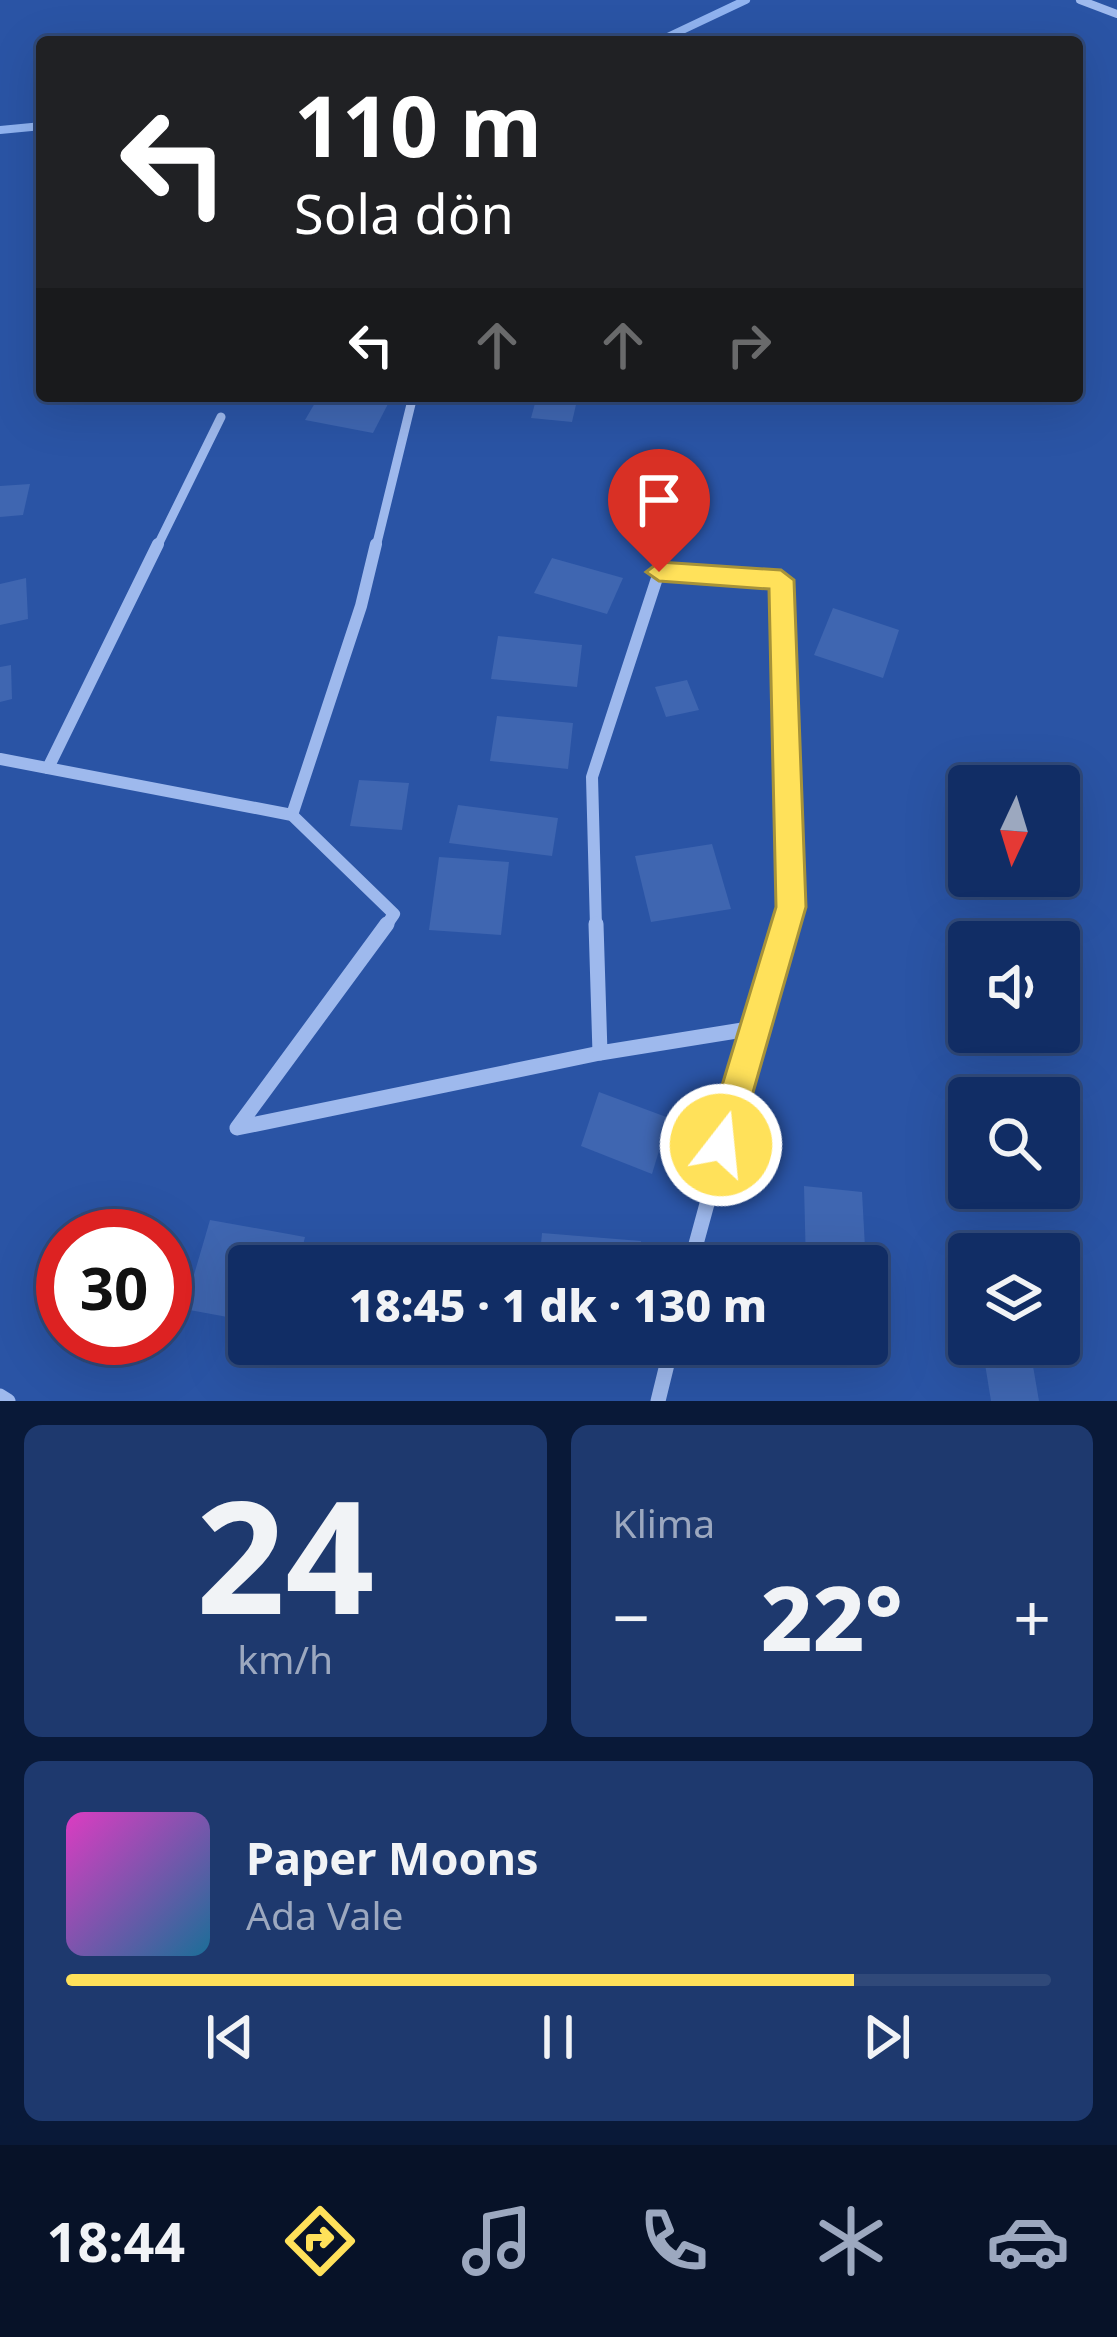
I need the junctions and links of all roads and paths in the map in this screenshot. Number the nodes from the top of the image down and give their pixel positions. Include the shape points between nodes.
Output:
1 (1080, 0) edge
2 (1117, 14) edge
3 (412, 402) edge
4 (221, 417) dead end
5 (0, 759) edge
6 (48, 768) junction
7 (292, 815) junction
8 (756, 1028) junction
9 (600, 1053) junction
10 (696, 1245) edge
11 (667, 1365) edge
12 (0, 1396) edge
13 (8, 1401) edge
14 (658, 1401) edge

1 - 2 street
3 - 7 street via 361,606
4 - 6 street
5 - 6 street
6 - 7 street
7 - 9 street via 394,914 237,1129
8 - 9 street
8 - 9 street via 791,907 781,580 659,572 592,777
8 - 10 street
11 - 14 street
12 - 13 street

